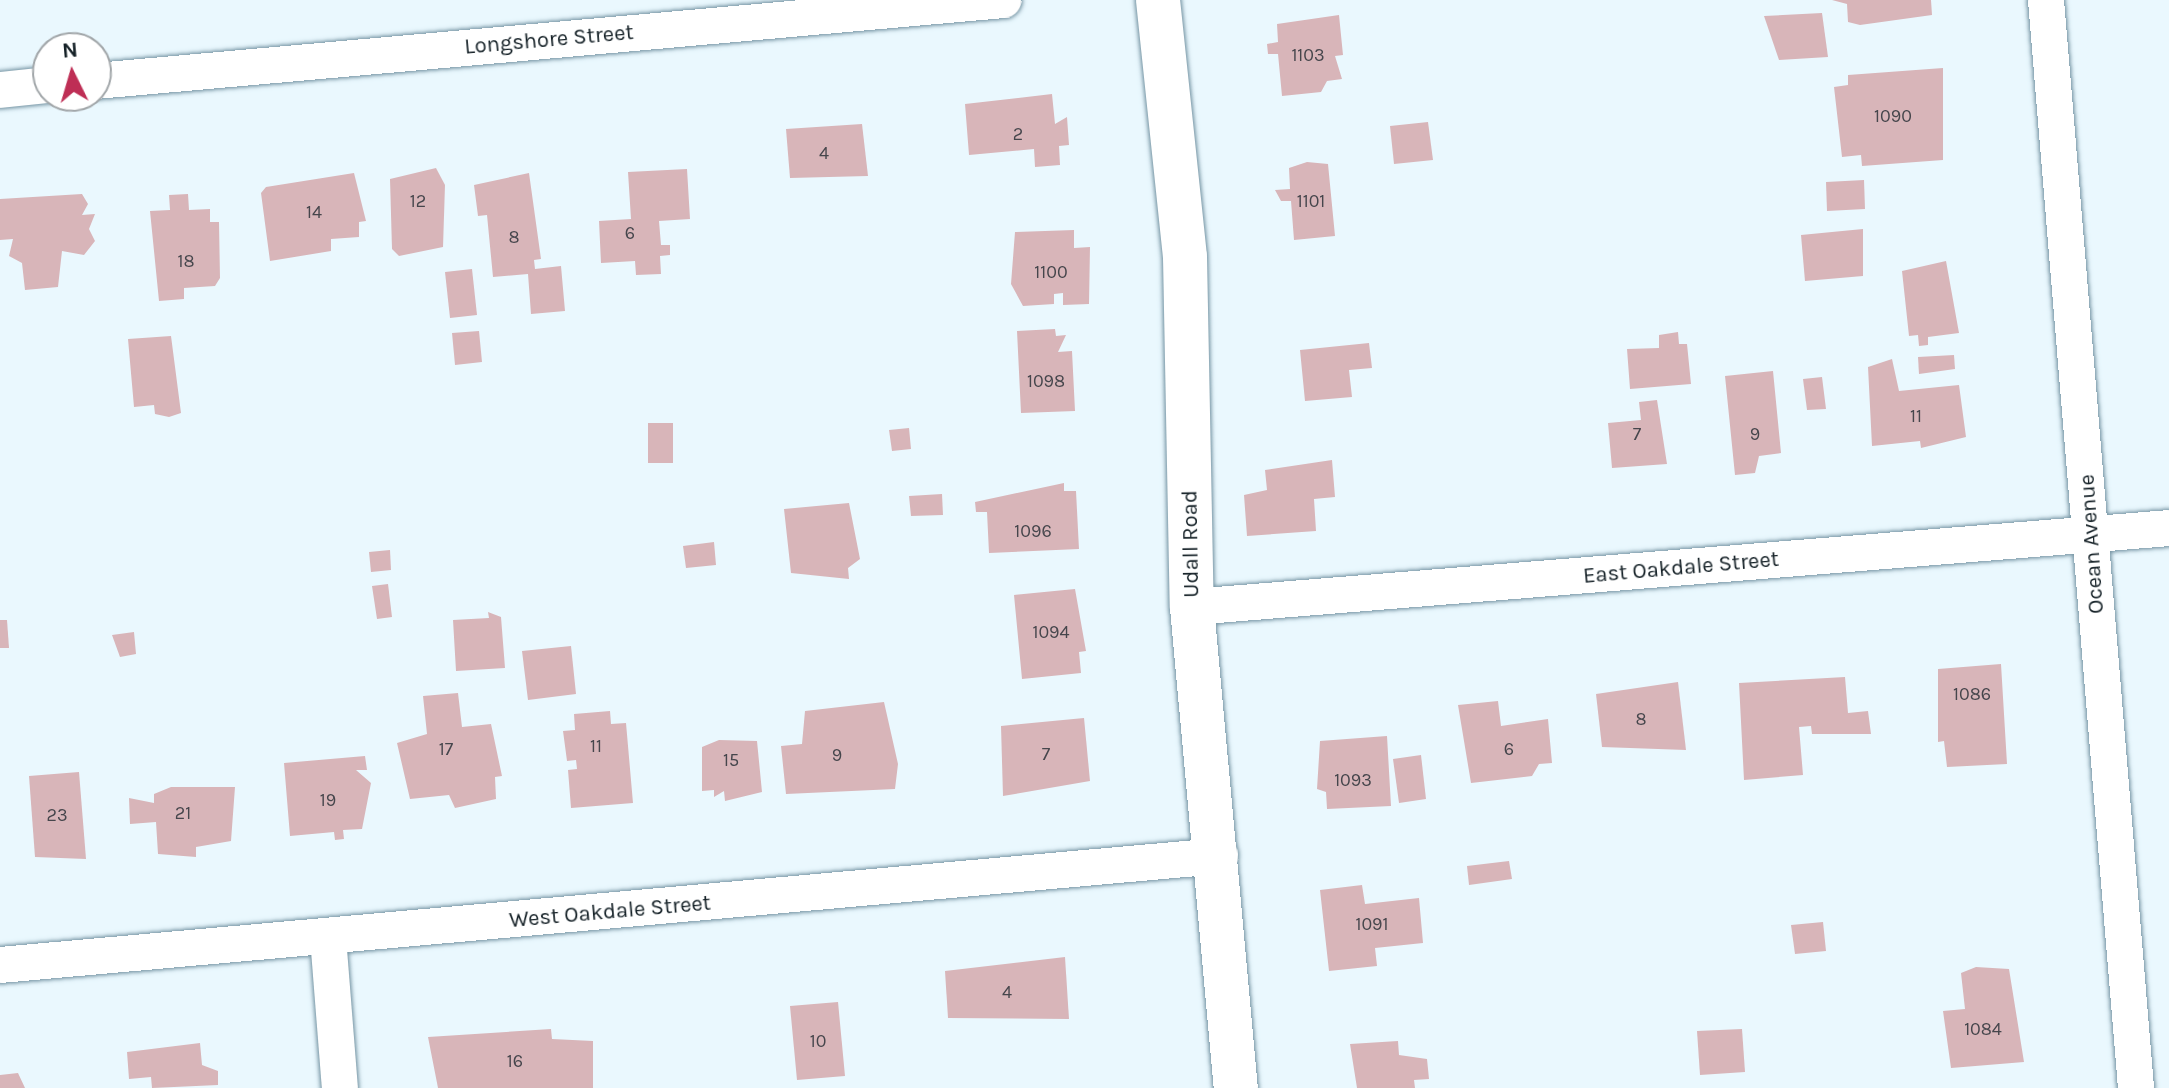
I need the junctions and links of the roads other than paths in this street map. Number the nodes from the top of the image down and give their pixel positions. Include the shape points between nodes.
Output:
1 (1003, 0) edge
2 (1158, 0) edge
3 (2046, 0) edge
4 (112, 80) edge
5 (32, 87) edge
6 (0, 90) edge
7 (2169, 528) edge
8 (2092, 534) junction
9 (1192, 607) junction
10 (1220, 856) junction
11 (328, 937) junction
12 (0, 965) edge
13 (340, 1088) edge
14 (1236, 1088) edge
15 (2136, 1088) edge

1 - 4 street, Longshore Street
2 - 9 street, Udall Road via 1185,257
3 - 8 street, Ocean Avenue
5 - 6 street
7 - 8 street, East Oakdale Street
8 - 9 street, East Oakdale Street
8 - 15 street, Ocean Avenue
9 - 10 street, Udall Road
10 - 11 street, West Oakdale Street
10 - 14 street, Udall Road
11 - 12 street, West Oakdale Street
11 - 13 street

